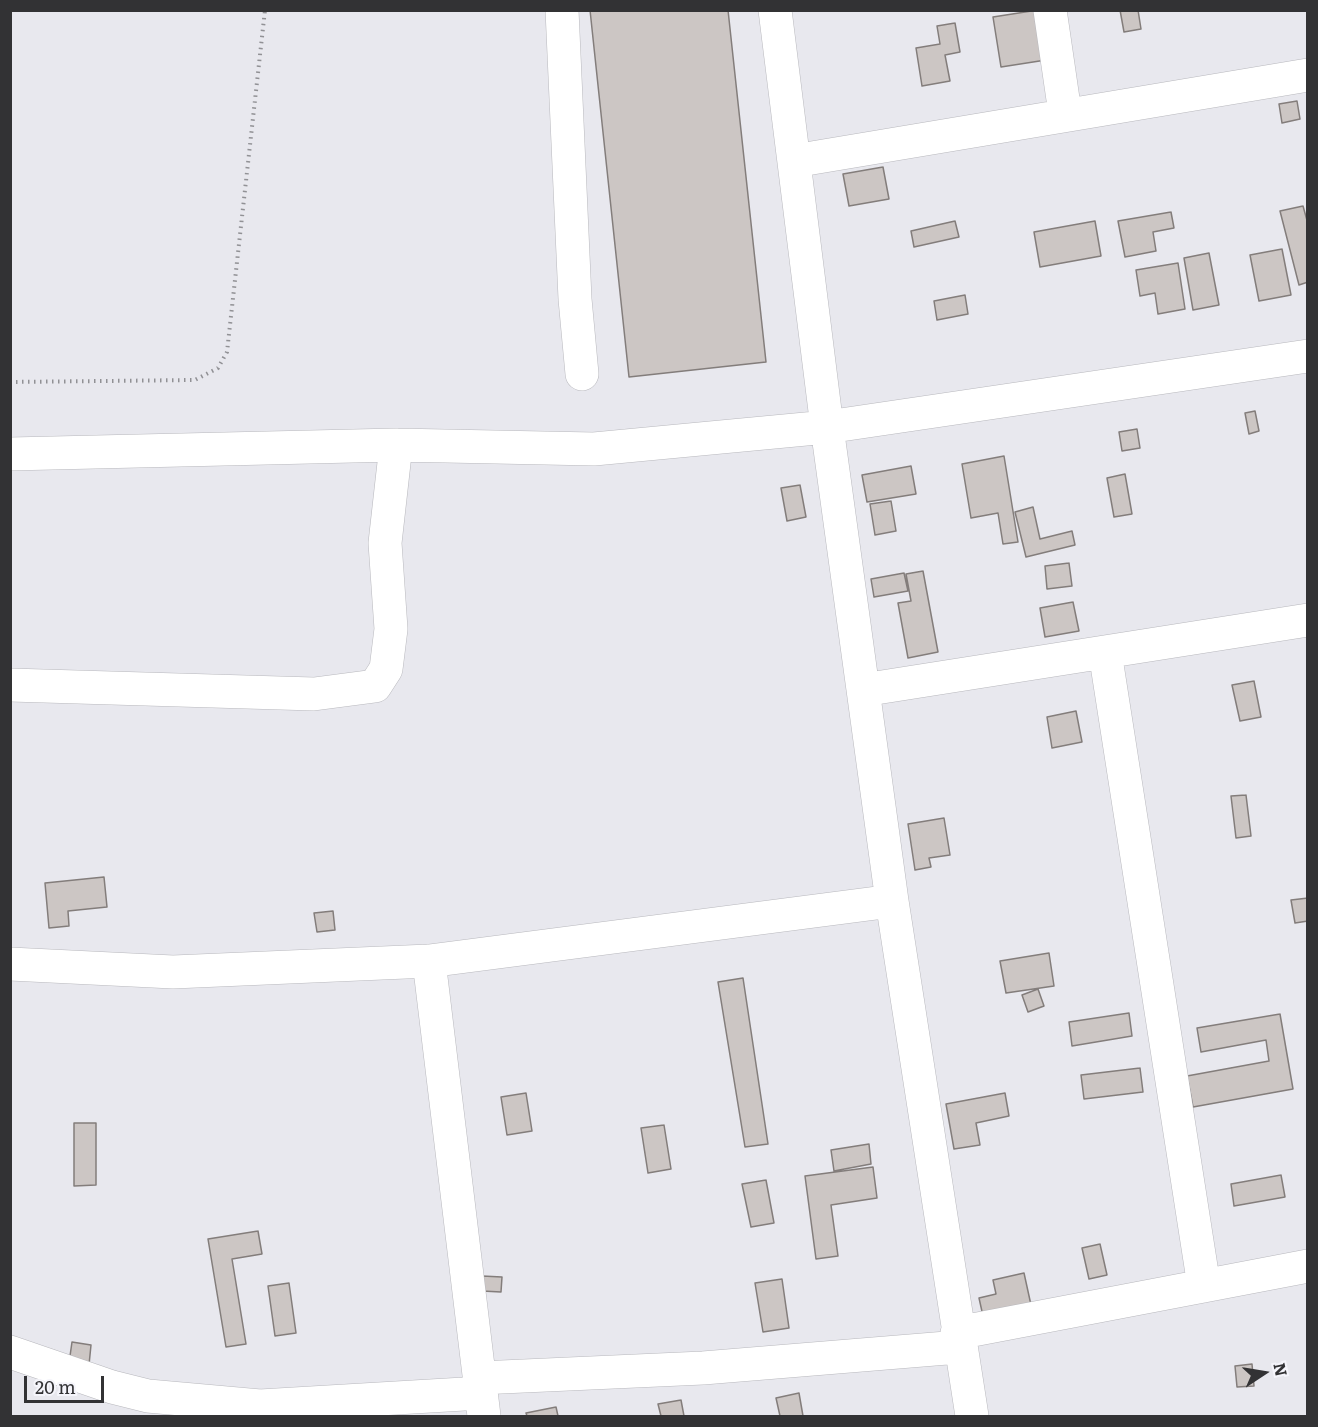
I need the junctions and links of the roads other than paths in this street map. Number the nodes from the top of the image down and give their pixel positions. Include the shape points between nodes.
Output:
1 (562, 10) edge
2 (775, 10) edge
3 (1050, 10) edge
4 (1308, 75) edge
5 (1065, 113) junction
6 (794, 160) junction
7 (1306, 364) edge
8 (582, 374) dead end
9 (827, 427) junction
10 (396, 445) junction
11 (10, 454) edge
12 (1308, 620) edge
13 (1105, 652) junction
14 (10, 685) edge
15 (863, 690) junction
16 (892, 901) junction
17 (429, 961) junction
18 (10, 964) edge
19 (1308, 1266) edge
20 (1204, 1286) junction
21 (958, 1340) junction
22 (10, 1352) edge
23 (481, 1396) edge
24 (972, 1416) edge

1 - 8 street
2 - 6 street
3 - 5 street
4 - 5 street
5 - 6 street
6 - 9 street
7 - 9 street
9 - 10 street via 594,449
9 - 15 street
10 - 11 street
10 - 14 street via 385,543 392,629 386,669 375,686 314,694
12 - 13 street
13 - 15 street
13 - 20 street
15 - 16 street
16 - 17 street
16 - 21 street
17 - 18 street via 173,972
17 - 23 street
19 - 20 street
20 - 21 street
21 - 23 street
21 - 24 street
22 - 23 street via 148,1396 260,1406

